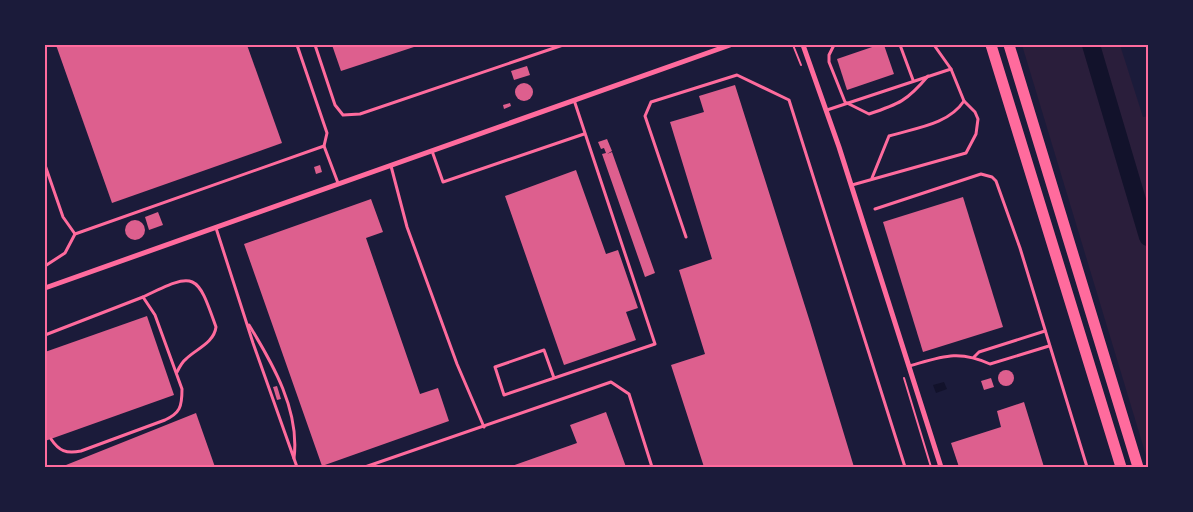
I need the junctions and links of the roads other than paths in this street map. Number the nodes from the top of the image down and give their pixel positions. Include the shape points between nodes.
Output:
1 (298, 45) edge
2 (315, 45) edge
3 (563, 45) edge
4 (730, 45) edge
5 (803, 45) edge
6 (834, 45) edge
7 (900, 45) edge
8 (934, 45) edge
9 (982, 45) edge
10 (991, 45) edge
11 (1009, 45) edge
12 (951, 69) junction
13 (928, 76) junction
14 (913, 80) junction
15 (574, 100) junction
16 (964, 101) junction
17 (845, 102) junction
18 (827, 110) junction
19 (1012, 111) junction
20 (584, 134) junction
21 (324, 146) junction
22 (432, 150) junction
23 (45, 165) edge
24 (391, 165) junction
25 (872, 178) junction
26 (338, 184) junction
27 (851, 186) junction
28 (875, 209) dead end
29 (216, 228) junction
30 (74, 234) junction
31 (686, 237) dead end
32 (45, 266) edge
33 (45, 288) edge
34 (143, 297) junction
35 (246, 320) junction
36 (1045, 331) junction
37 (45, 334) edge
38 (1050, 346) junction
39 (974, 356) junction
40 (909, 366) junction
41 (176, 373) junction
42 (554, 378) junction
43 (484, 427) junction
44 (51, 439) dead end
45 (294, 459) junction
46 (297, 467) edge
47 (364, 467) edge
48 (652, 467) edge
49 (905, 467) edge
50 (941, 467) edge
51 (1087, 467) edge
52 (1121, 467) edge
53 (1138, 467) edge

1 - 21 lane via 327,133
2 - 3 lane via 335,105 343,115 368,111
4 - 15 street
5 - 18 street
6 - 17 lane via 828,55 829,62
7 - 14 lane
8 - 12 lane
9 - 19 highway
10 - 19 highway
11 - 53 highway
12 - 13 lane
12 - 16 lane
13 - 14 lane
13 - 17 lane via 914,93 900,103 869,114
14 - 17 lane
15 - 20 lane
15 - 22 street
16 - 25 lane via 956,112 946,118 889,136
16 - 25 lane via 978,119 976,134 966,153 884,178
17 - 18 lane
18 - 27 street
19 - 52 highway
20 - 22 lane via 443,182
20 - 42 lane via 655,344
21 - 26 lane
21 - 30 lane
22 - 24 street
23 - 30 lane via 62,217
24 - 26 street
24 - 43 lane via 411,236 457,364
25 - 27 lane
26 - 29 street
27 - 40 street
28 - 36 lane via 981,174 992,177 1012,224
29 - 33 street
29 - 35 lane
30 - 32 lane via 65,253
31 - 49 lane via 645,116 651,102 737,75 789,100
34 - 37 lane
34 - 41 lane via 155,315
34 - 41 lane via 187,280 203,291 216,333 185,360
35 - 45 lane
35 - 45 lane via 273,364 293,422
36 - 38 lane
36 - 39 lane
38 - 39 lane via 990,364
38 - 51 lane
39 - 40 lane via 948,355
40 - 50 street
41 - 44 lane via 182,389 182,401 176,414 80,451 69,453 57,448
42 - 42 lane via 504,395 495,367 544,350
43 - 47 lane
43 - 48 lane via 611,382 629,394
45 - 46 lane

